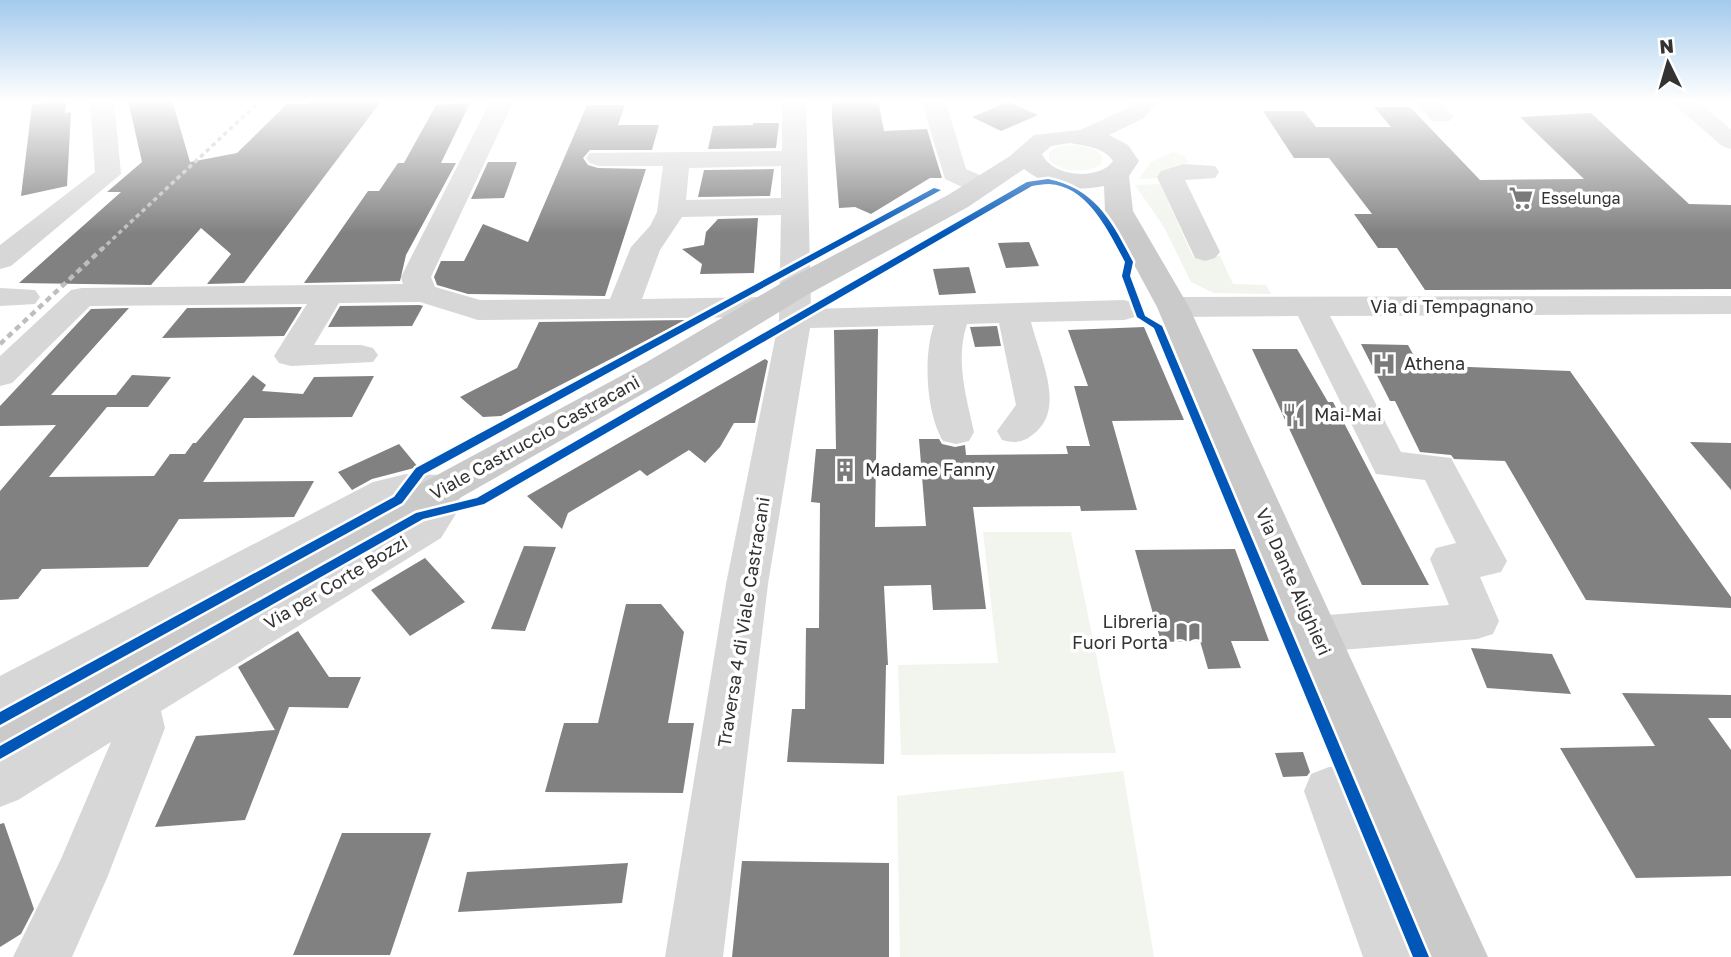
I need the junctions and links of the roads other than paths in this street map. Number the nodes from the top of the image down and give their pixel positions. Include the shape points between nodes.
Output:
1 (105, 145) edge
2 (481, 145) edge
3 (795, 145) edge
4 (946, 145) edge
5 (1042, 145) edge
6 (1095, 145) edge
7 (1125, 145) edge
8 (599, 158) dead end
9 (795, 158) junction
10 (677, 161) junction
11 (1036, 162) junction
12 (1117, 162) junction
13 (1206, 172) dead end
14 (1069, 180) junction
15 (970, 194) junction
16 (795, 206) junction
17 (1119, 211) junction
18 (671, 212) junction
19 (1205, 252) dead end
20 (0, 260) edge
21 (422, 293) junction
22 (329, 294) junction
23 (785, 305) junction
24 (1731, 305) edge
25 (1173, 307) junction
26 (1309, 307) junction
27 (622, 309) junction
28 (1124, 310) dead end
29 (1013, 313) junction
30 (954, 315) junction
31 (361, 355) dead end
32 (0, 375) edge
33 (1015, 431) dead end
34 (956, 432) dead end
35 (443, 489) junction
36 (1316, 634) junction
37 (0, 699) edge
38 (135, 703) junction
39 (0, 735) edge
40 (0, 783) edge
41 (1385, 791) junction
42 (41, 957) edge
43 (694, 957) edge
44 (1392, 957) edge
45 (1459, 957) edge

1 - 20 street via 107,174
2 - 21 street via 416,277
3 - 9 street, Traversa 4 di Viale Castracani
4 - 15 street via 954,173
5 - 11 main road, Viale Castruccio Castracani
6 - 12 main road, Viale Castruccio Castracani
7 - 12 main road, Viale Castruccio Castracani
8 - 10 street
9 - 10 street
9 - 16 street, Traversa 4 di Viale Castracani
10 - 18 street
11 - 14 main road
11 - 15 main road, Viale Castruccio Castracani
12 - 14 main road via 1095,180
12 - 17 main road, Via Dante Alighieri
13 - 19 street via 1170,177
14 - 17 main road, Via Dante Alighieri
15 - 23 main road, Viale Castruccio Castracani
16 - 18 street
16 - 23 street, Traversa 4 di Viale Castracani
17 - 25 main road, Via Dante Alighieri
18 - 27 street via 663,230 646,247
21 - 22 street
21 - 27 street via 478,310
22 - 31 street via 291,356
22 - 32 street via 82,297
23 - 27 street
23 - 30 street
23 - 35 main road, Viale Castruccio Castracani
23 - 43 street, Traversa 4 di Viale Castracani
24 - 26 street, Via di Tempagnano
25 - 26 street, Via di Tempagnano
25 - 36 main road, Via Dante Alighieri
26 - 36 street via 1390,466 1438,467 1486,561 1451,558 1477,621
28 - 29 street
29 - 30 street
29 - 33 street via 1034,405 1029,418
30 - 34 street via 943,354
35 - 37 street via 387,492
35 - 38 street, Via per Corte Bozzi via 427,527
35 - 39 main road, Viale Castruccio Castracani
36 - 41 main road, Via Dante Alighieri
38 - 40 street, Via per Corte Bozzi
38 - 42 street via 142,728 80,878
41 - 44 street via 1329,791
41 - 45 main road, Via Dante Alighieri

